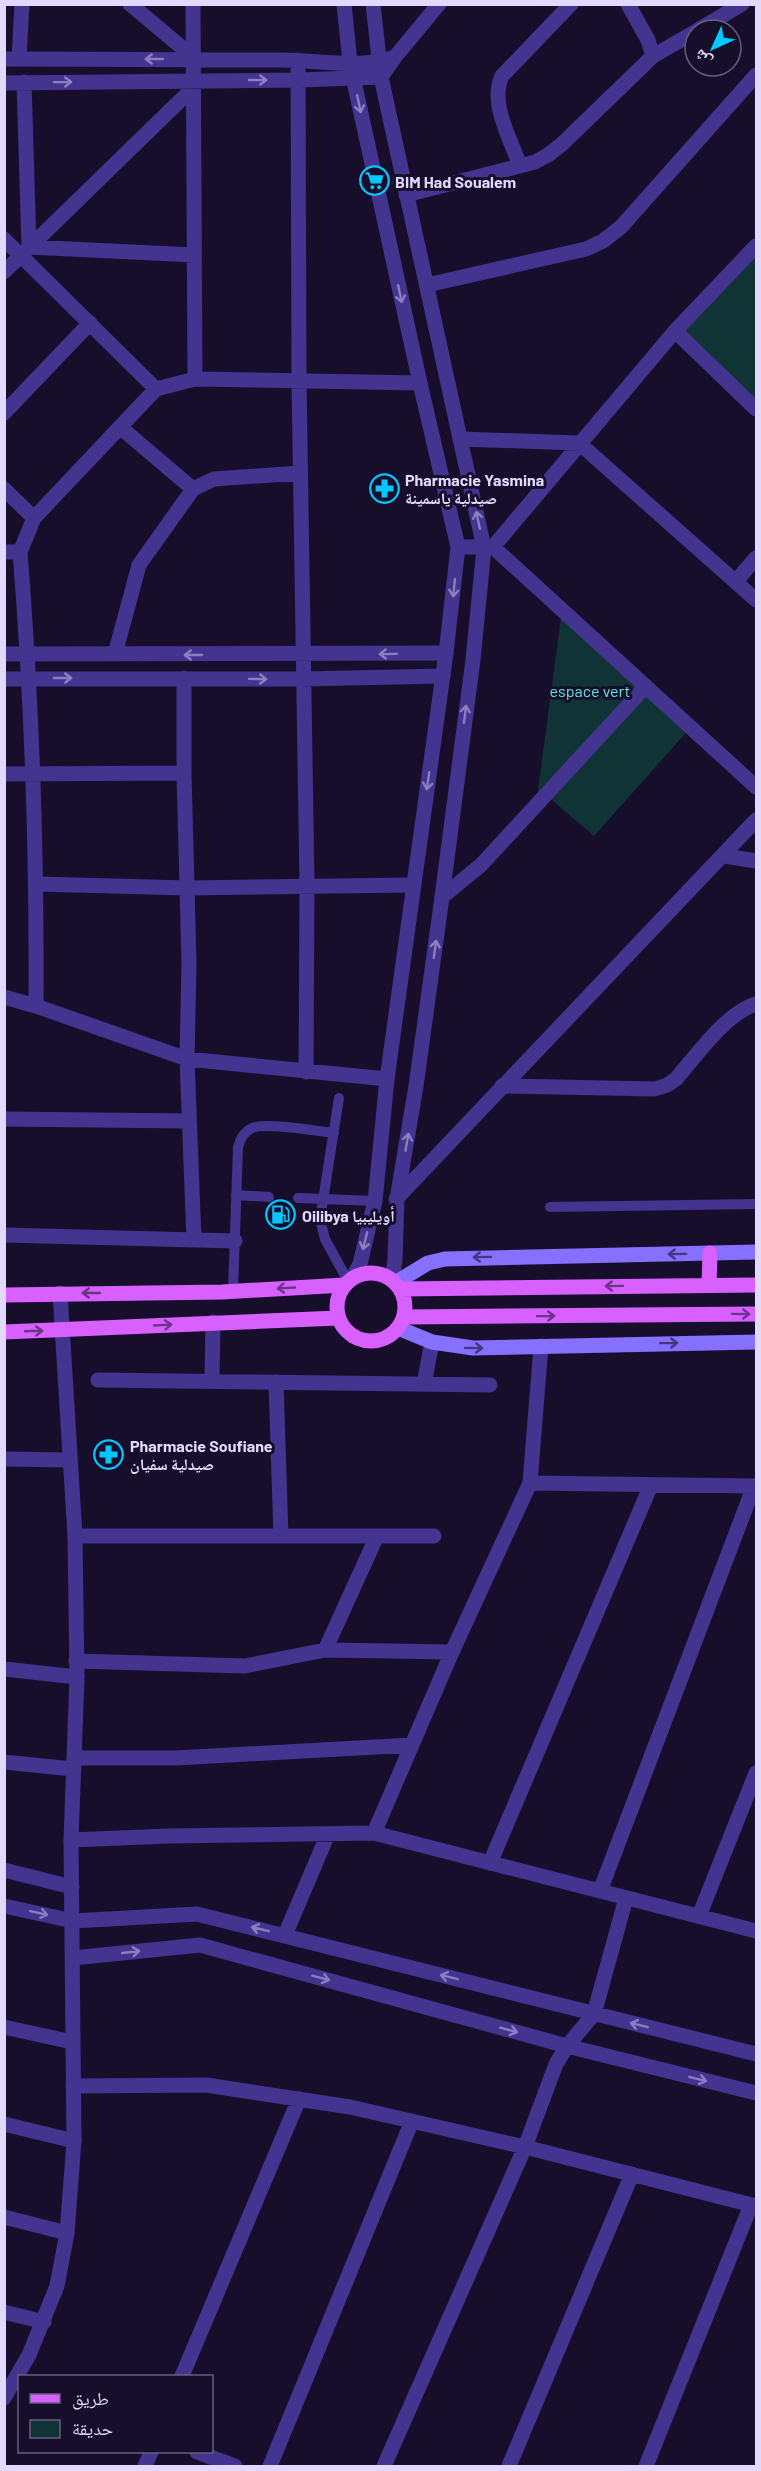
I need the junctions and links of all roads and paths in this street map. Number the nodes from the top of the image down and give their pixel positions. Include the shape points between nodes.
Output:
1 (22, 4) edge
2 (130, 4) edge
3 (193, 4) edge
4 (344, 4) edge
5 (373, 4) edge
6 (439, 4) edge
7 (571, 4) edge
8 (627, 4) edge
9 (742, 4) edge
10 (718, 18) edge
11 (683, 39) edge
12 (653, 56) junction
13 (192, 58) junction
14 (12, 59) edge
15 (298, 60) junction
16 (385, 65) junction
17 (352, 71) junction
18 (756, 75) edge
19 (298, 80) junction
20 (24, 82) junction
21 (4, 83) edge
22 (192, 84) junction
23 (520, 166) junction
24 (406, 195) junction
25 (4, 239) edge
26 (756, 246) edge
27 (25, 251) junction
28 (194, 255) junction
29 (4, 272) edge
30 (427, 285) junction
31 (90, 323) junction
32 (675, 331) junction
33 (195, 379) junction
34 (298, 380) junction
35 (420, 383) junction
36 (156, 389) junction
37 (756, 410) edge
38 (4, 413) edge
39 (120, 427) junction
40 (460, 439) junction
41 (579, 444) junction
42 (300, 472) junction
43 (4, 489) edge
44 (193, 489) junction
45 (34, 518) junction
46 (458, 547) junction
47 (488, 548) junction
48 (12, 552) edge
49 (756, 558) edge
50 (736, 581) junction
51 (756, 600) edge
52 (28, 653) junction
53 (446, 653) junction
54 (4, 654) edge
55 (115, 654) junction
56 (302, 654) junction
57 (443, 676) junction
58 (184, 678) junction
59 (4, 679) edge
60 (30, 679) junction
61 (302, 679) junction
62 (646, 686) junction
63 (31, 773) junction
64 (184, 773) junction
65 (4, 774) edge
66 (756, 787) edge
67 (756, 820) edge
68 (725, 855) junction
69 (756, 861) edge
70 (37, 884) junction
71 (413, 885) junction
72 (307, 886) junction
73 (188, 888) junction
74 (442, 897) junction
75 (4, 997) edge
76 (756, 1004) edge
77 (36, 1006) junction
78 (187, 1059) junction
79 (306, 1072) junction
80 (387, 1079) junction
81 (502, 1086) junction
82 (339, 1098) dead end
83 (4, 1119) edge
84 (189, 1121) junction
85 (334, 1133) junction
86 (236, 1195) junction
87 (269, 1197) dead end
88 (298, 1198) dead end
89 (322, 1199) junction
90 (397, 1199) junction
91 (375, 1201) junction
92 (756, 1204) edge
93 (550, 1207) dead end
94 (4, 1235) edge
95 (194, 1240) junction
96 (235, 1241) junction
97 (756, 1252) edge
98 (710, 1253) junction
99 (348, 1282) junction
100 (396, 1284) junction
101 (709, 1285) junction
102 (756, 1285) edge
103 (233, 1291) junction
104 (60, 1293) junction
105 (4, 1295) edge
106 (756, 1314) edge
107 (338, 1318) junction
108 (213, 1322) junction
109 (401, 1323) junction
110 (63, 1330) junction
111 (4, 1332) edge
112 (432, 1342) junction
113 (756, 1342) edge
114 (542, 1346) junction
115 (98, 1380) dead end
116 (212, 1382) junction
117 (276, 1382) junction
118 (424, 1384) junction
119 (490, 1385) dead end
120 (4, 1459) edge
121 (70, 1460) junction
122 (530, 1483) junction
123 (651, 1485) junction
124 (755, 1486) edge
125 (75, 1536) junction
126 (281, 1536) junction
127 (377, 1536) junction
128 (434, 1536) dead end
129 (325, 1650) junction
130 (452, 1652) junction
131 (76, 1661) junction
132 (4, 1669) edge
133 (77, 1677) junction
134 (412, 1745) junction
135 (4, 1762) edge
136 (74, 1764) junction
137 (756, 1773) edge
138 (374, 1833) junction
139 (328, 1834) junction
140 (71, 1840) junction
141 (490, 1863) junction
142 (4, 1870) edge
143 (72, 1887) junction
144 (600, 1891) junction
145 (626, 1898) junction
146 (4, 1906) edge
147 (699, 1916) junction
148 (73, 1921) junction
149 (756, 1931) edge
150 (285, 1935) junction
151 (73, 1958) junction
152 (594, 2014) junction
153 (4, 2027) edge
154 (72, 2042) junction
155 (567, 2046) junction
156 (756, 2054) edge
157 (73, 2086) junction
158 (756, 2093) edge
159 (299, 2099) junction
160 (412, 2121) junction
161 (4, 2124) edge
162 (74, 2141) junction
163 (525, 2146) junction
164 (632, 2174) junction
165 (754, 2205) edge
166 (4, 2217) edge
167 (67, 2233) junction
168 (4, 2312) edge
169 (44, 2322) junction
170 (20, 2375) edge
171 (182, 2375) edge
172 (17, 2381) edge
173 (4, 2398) edge
174 (201, 2453) edge
175 (235, 2466) edge
176 (270, 2466) edge
177 (384, 2466) edge
178 (508, 2466) edge
179 (646, 2466) edge

1 - 14 street
2 - 13 street
3 - 13 street
4 - 17 street
5 - 16 street
6 - 16 street
7 - 23 street via 498,84 498,102
8 - 12 street
9 - 10 street
11 - 12 street
12 - 23 street via 562,144 548,155
13 -> 14 street
13 - 15 street
13 - 22 street
15 - 17 street
15 - 19 street
16 - 17 street
16 - 24 street
17 - 19 street
17 -> 35 street
18 - 30 street via 621,227 603,241 564,255
22 -> 19 street
19 - 34 street
20 - 21 street
20 -> 22 street
20 - 27 street
22 - 27 street
22 - 28 street
23 - 24 street
24 - 30 street
25 - 27 street
26 - 32 street
27 - 28 street
27 - 29 street
27 - 31 street
28 - 33 street
30 - 40 street
31 - 36 street
31 - 38 street
32 - 37 street
32 - 41 street
33 - 34 street
33 - 36 street
34 - 35 street
34 - 42 street
35 - 46 street
36 - 39 street
39 - 44 street
39 - 45 street
40 - 41 street
47 -> 40 street
41 - 47 street
41 - 50 street
42 - 44 street via 214,479
42 - 56 street
43 - 45 street
44 - 55 street via 139,565
45 - 48 street
46 - 47 street
46 -> 53 street
47 - 62 street
74 -> 47 street
48 - 52 street
49 - 50 street
50 - 51 street
52 - 54 street
52 - 55 street
52 - 60 street
53 -> 56 street
53 - 57 street
56 -> 55 street
56 - 61 street
57 - 61 street
57 -> 71 street
60 -> 58 street
58 -> 61 street
58 - 64 street
59 - 60 street
60 - 63 street
61 - 72 street
62 - 66 street
62 - 74 street via 482,865
63 - 64 street
63 - 65 street
63 - 70 street
64 - 73 street
67 - 68 street
68 - 69 street
68 - 81 street
70 - 73 street
70 - 77 street
71 - 72 street
71 - 80 street
72 - 73 street
72 - 79 street
73 - 78 street
90 -> 74 street
75 - 77 street
76 - 81 street via 729,1020 676,1078 655,1089
77 - 78 street
78 - 79 street
78 - 84 street
79 - 80 street
80 - 91 street
81 - 90 street
82 - 85 lane
83 - 84 street
84 - 95 street
85 - 86 lane via 265,1126 247,1131 238,1147
85 - 89 lane
86 - 87 lane
86 - 96 lane
88 - 89 lane
89 - 91 lane
89 - 99 lane via 321,1229
90 - 91 street
90 - 100 street
91 -> 99 street via 360,1264
92 - 93 lane
94 - 95 street
95 - 96 street
96 - 103 lane
97 - 98 main road
98 -> 100 main road via 445,1258 428,1263
98 - 101 main road
99 - 100 main road via 372,1273
99 -> 103 main road
99 - 107 main road via 337,1301
101 -> 100 main road
100 - 109 main road via 405,1303
101 - 102 main road
103 -> 104 main road
104 - 105 main road
104 - 110 street
109 -> 106 main road
107 - 108 main road
107 - 109 main road via 344,1329 365,1341 389,1336
110 -> 108 main road
108 - 116 street
109 - 112 main road
111 -> 110 main road
110 - 121 street
112 -> 114 main road via 473,1348
112 - 118 street
114 -> 113 main road
114 - 122 street
115 - 116 street
116 - 117 street
117 - 118 street
117 - 126 street
118 - 119 street
120 - 121 street
121 - 125 street
122 - 123 street
122 - 130 street
123 - 124 street
123 - 141 street
124 - 144 street
125 - 126 street
125 - 131 street
126 - 127 street
127 - 128 street
127 - 129 street
129 - 130 street
129 - 131 street via 244,1666
130 - 134 street
131 - 133 street
132 - 133 street
133 - 136 street
134 - 136 street
134 - 138 street
135 - 136 street
136 - 140 street
137 - 147 street
138 - 139 street
138 - 141 street
139 - 140 street
139 - 150 street
140 - 143 street
141 - 144 street
142 - 143 street
143 - 148 street
144 - 145 street
145 - 147 street
145 - 152 street
146 -> 148 street
147 - 149 street
150 -> 148 street via 197,1914
148 - 151 street
152 -> 150 street
151 - 154 street
151 -> 155 street via 200,1945
152 - 155 street
156 -> 152 street
153 - 154 street
154 - 157 street
155 -> 158 street
155 - 163 street via 556,2064
157 - 159 street via 206,2085
157 - 162 street
159 - 160 street
159 - 171 street
160 - 163 street
160 - 176 street
161 - 162 street
162 - 167 street
163 - 164 street
163 - 177 street
164 - 165 street
164 - 178 street
165 - 179 street
166 - 167 street
167 - 169 street via 57,2286
168 - 169 street
169 - 170 street
172 - 173 street
174 - 175 street

